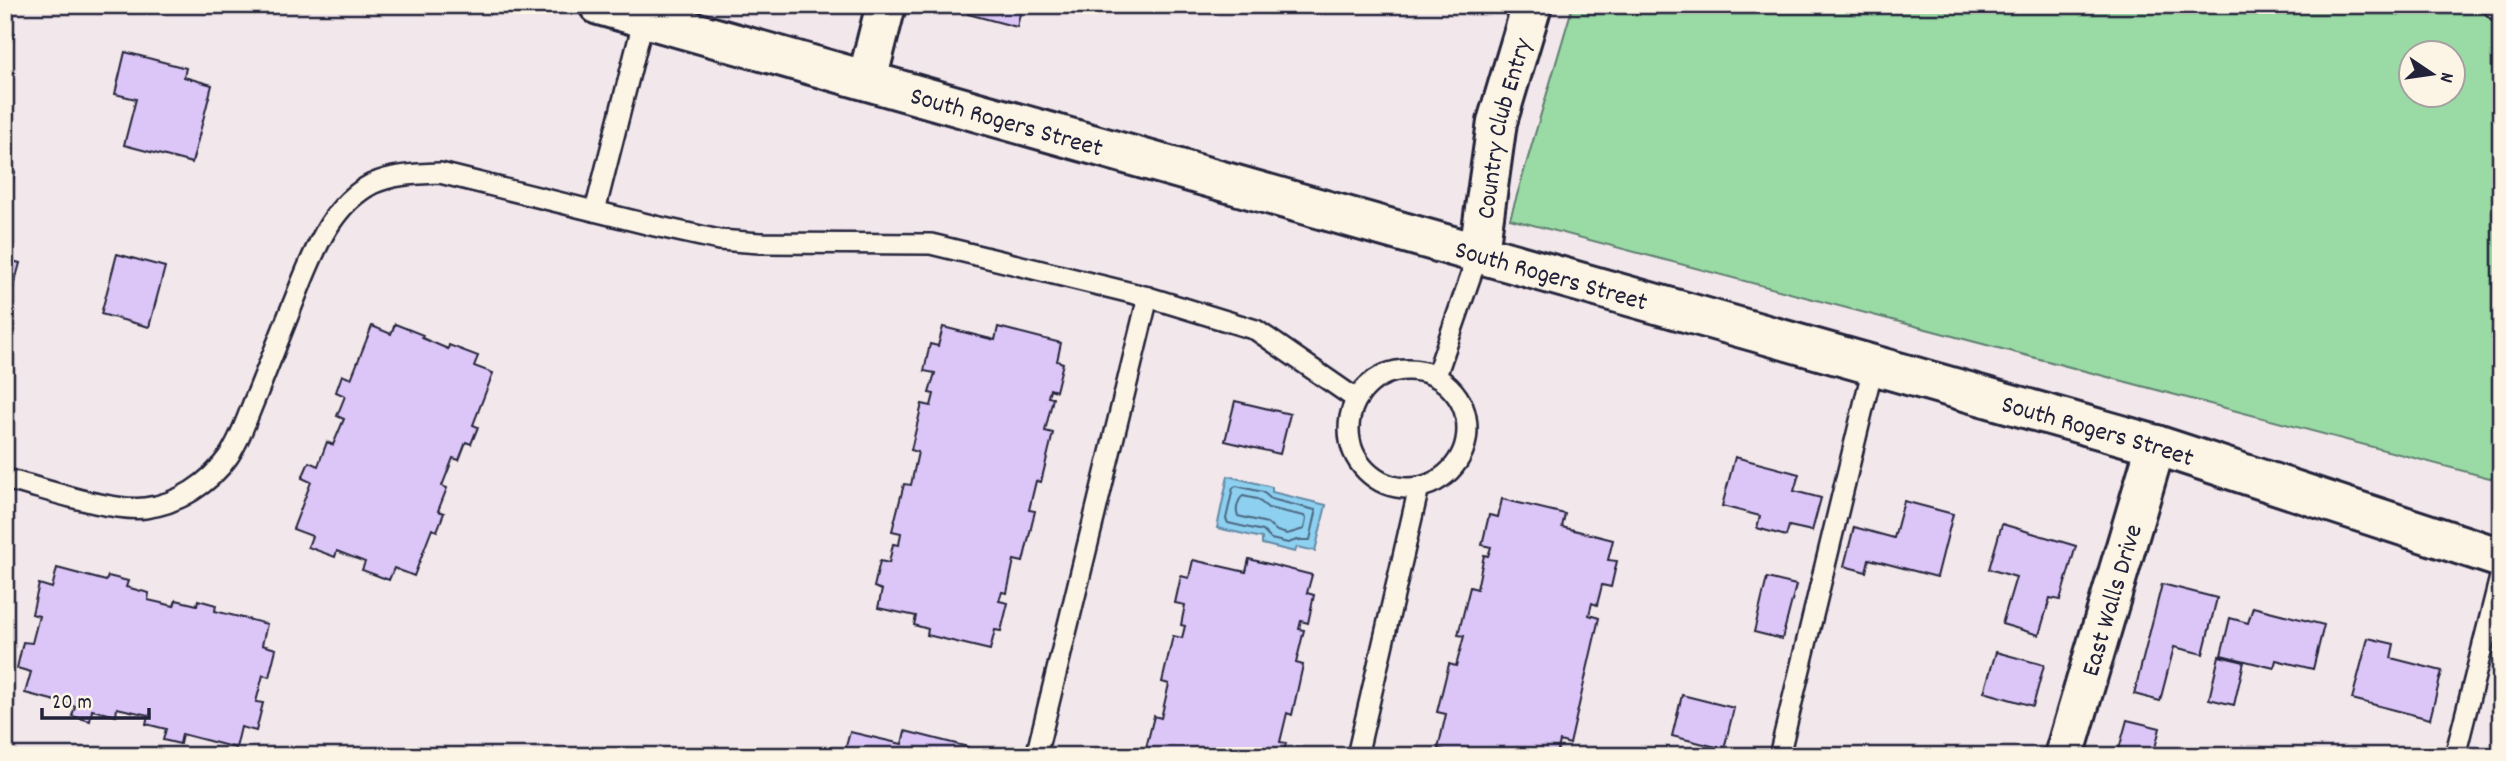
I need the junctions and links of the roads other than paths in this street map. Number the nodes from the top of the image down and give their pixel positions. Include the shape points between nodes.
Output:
1 (599, 5) edge
2 (886, 5) edge
3 (1532, 5) edge
4 (2492, 5) edge
5 (2501, 14) edge
6 (644, 18) junction
7 (867, 80) junction
8 (595, 211) junction
9 (1479, 252) junction
10 (1148, 297) junction
11 (1874, 363) junction
12 (1436, 376) junction
13 (1356, 399) junction
14 (2156, 445) junction
15 (5, 479) edge
16 (1419, 487) junction
17 (2501, 558) edge
18 (2501, 573) edge
19 (1036, 756) edge
20 (1357, 756) edge
21 (1779, 756) edge
22 (2064, 756) edge
23 (2455, 756) edge

1 - 6 street, South Rogers Street
2 - 7 street
3 - 9 street, Country Club Entry via 1497,122
4 - 5 lane
6 - 7 street, South Rogers Street
6 - 8 lane
7 - 9 street, South Rogers Street
8 - 10 lane via 719,240 932,244
8 - 15 lane via 440,173 373,184 350,199 331,220 229,456 206,481 166,504 124,509
9 - 11 street, South Rogers Street
9 - 12 lane
10 - 13 lane via 1256,330
10 - 19 lane
11 - 14 street, South Rogers Street
11 - 21 lane
12 - 13 lane via 1401,369 1383,374
12 - 16 lane via 1452,389 1463,407 1464,448 1454,466 1438,480
13 - 16 lane via 1349,435 1363,468 1379,481 1399,488
14 - 17 street, South Rogers Street
14 - 22 street, East Walls Drive
16 - 20 lane
18 - 23 lane

